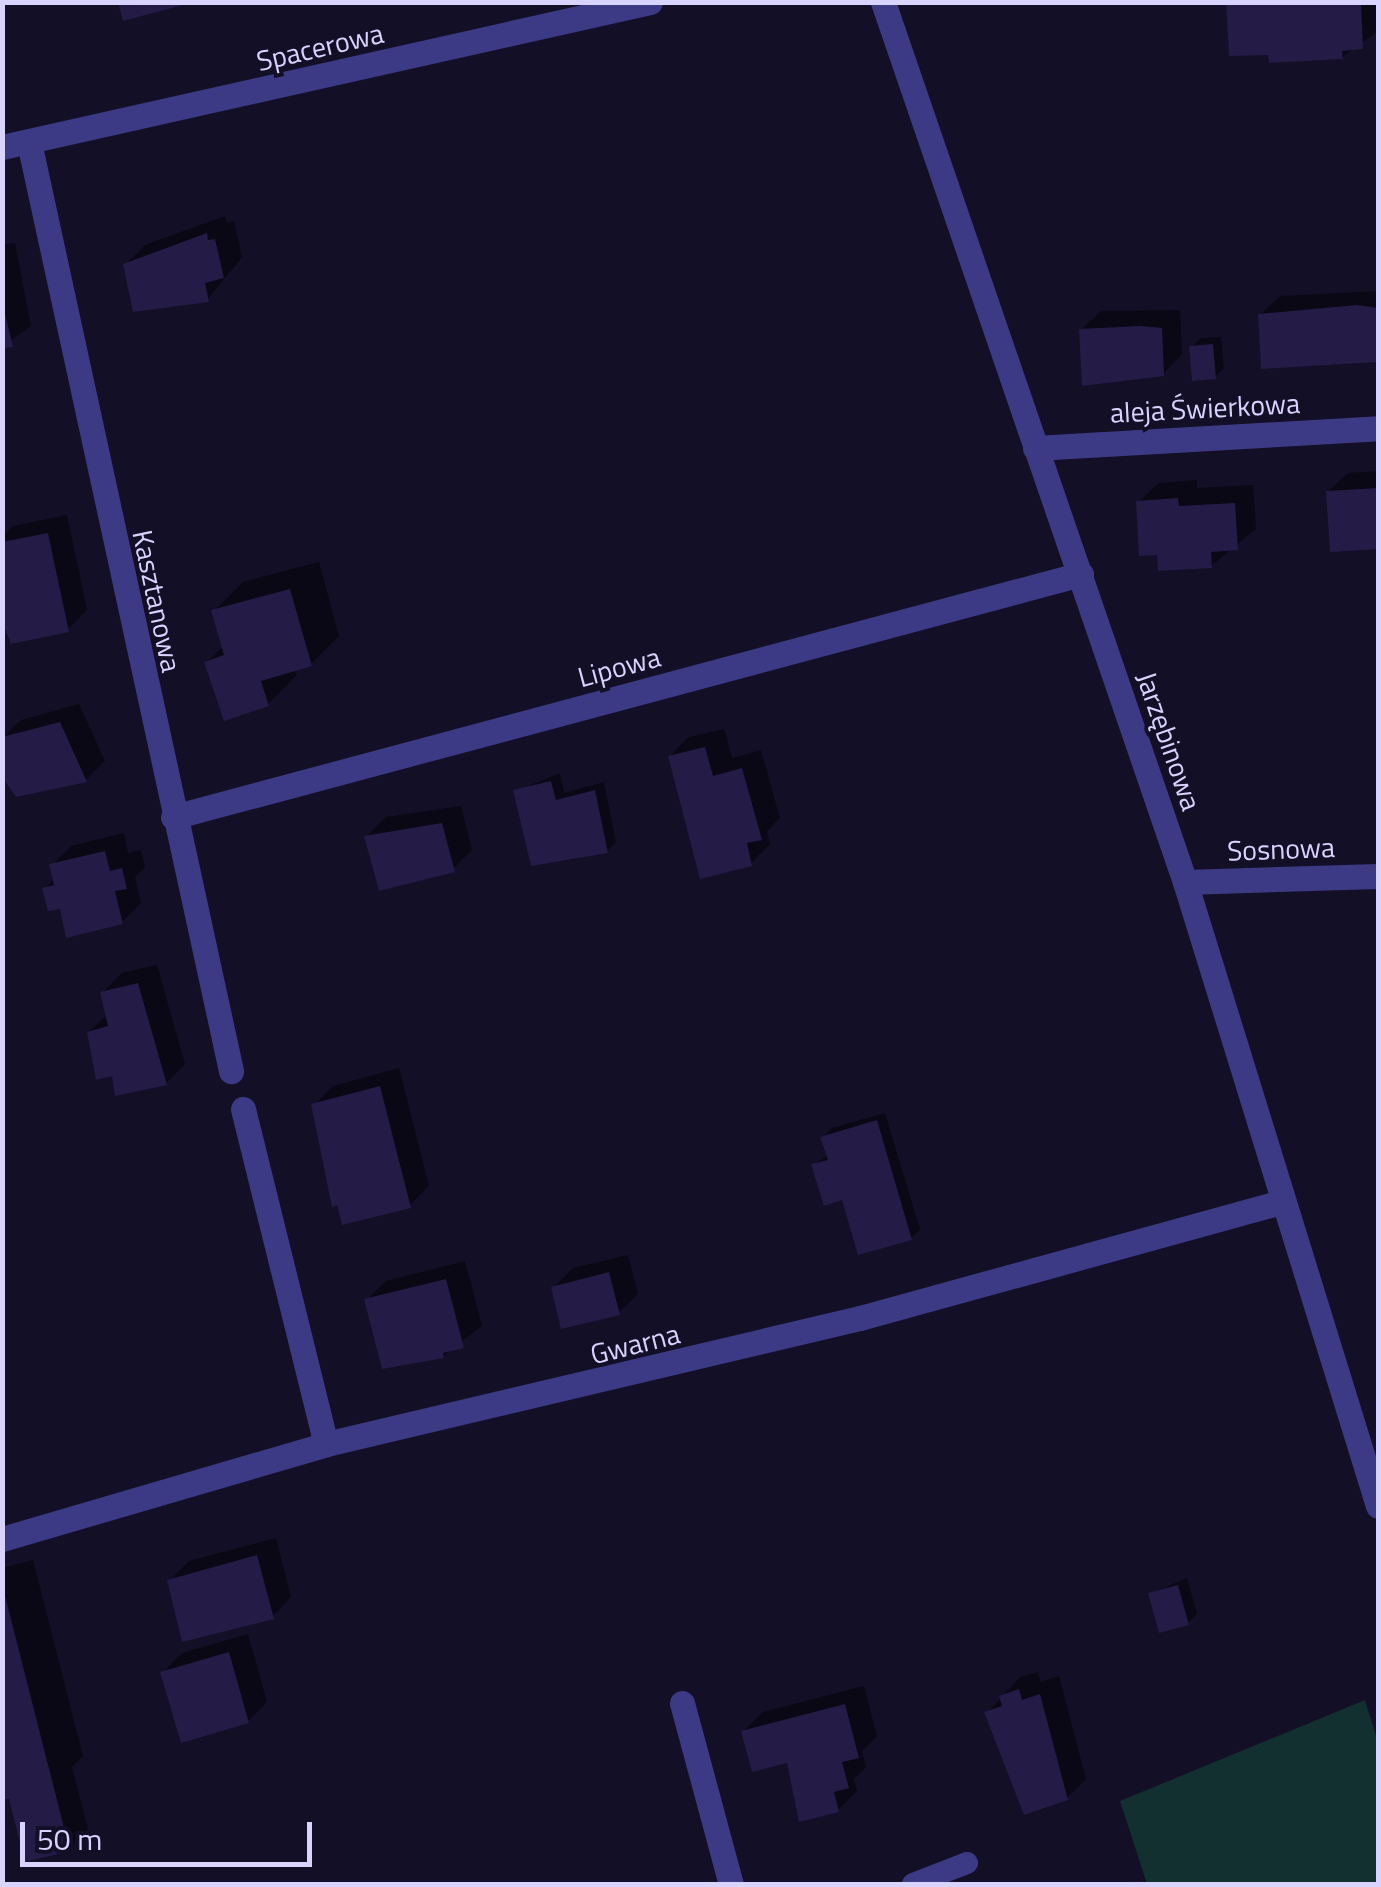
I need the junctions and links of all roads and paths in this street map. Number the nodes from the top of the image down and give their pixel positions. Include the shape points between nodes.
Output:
1 (650, 2) edge
2 (882, 2) edge
3 (29, 142) junction
4 (2, 148) edge
5 (1378, 428) edge
6 (1035, 448) junction
7 (1081, 574) junction
8 (173, 817) junction
9 (1378, 876) edge
10 (1185, 882) junction
11 (231, 1072) dead end
12 (242, 1109) dead end
13 (1280, 1202) junction
14 (326, 1444) junction
15 (1378, 1506) edge
16 (2, 1539) edge
17 (682, 1703) dead end
18 (967, 1863) dead end
19 (730, 1884) edge
20 (913, 1884) edge

1 - 3 street, Spacerowa
2 - 6 street, Jarzębinowa
3 - 4 street, Spacerowa
3 - 8 street, Kasztanowa
5 - 6 street, aleja Świerkowa
6 - 7 street, Jarzębinowa
7 - 8 street, Lipowa
7 - 10 street, Jarzębinowa
8 - 11 street, Kasztanowa
9 - 10 street, Sosnowa
10 - 13 street, Jarzębinowa
12 - 14 street
13 - 14 street, Gwarna via 840,1323
13 - 15 street, Jarzębinowa
14 - 16 street, Gwarna
17 - 19 street
18 - 20 lane

